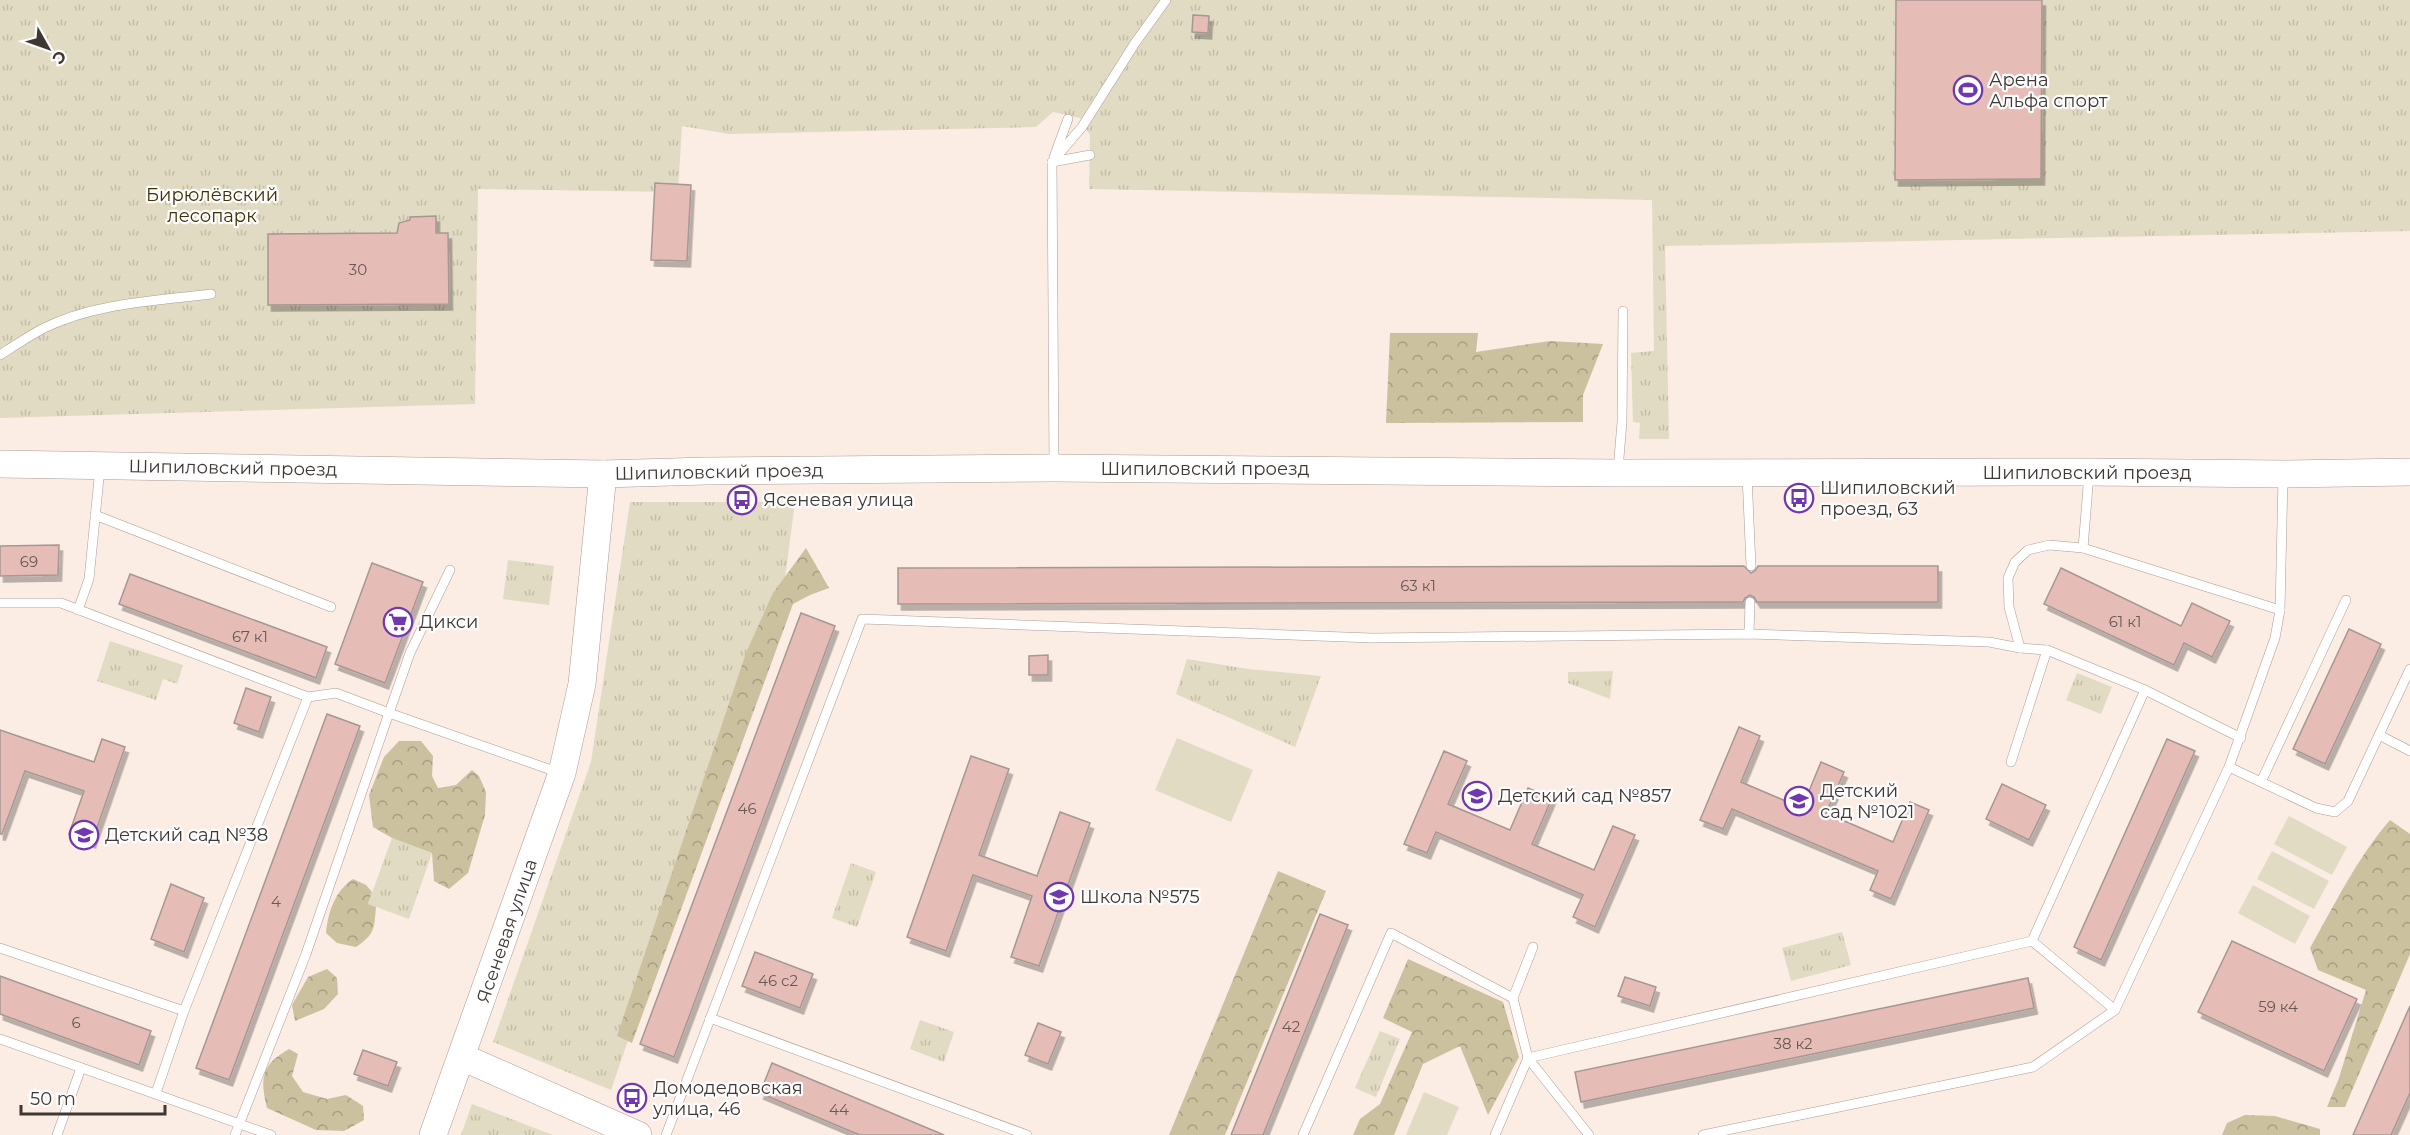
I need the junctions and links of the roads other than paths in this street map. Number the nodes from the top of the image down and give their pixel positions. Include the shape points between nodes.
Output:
1 (1166, 0) edge
2 (1068, 119) dead end
3 (1090, 155) dead end
4 (1052, 162) junction
5 (211, 294) dead end
6 (1623, 311) dead end
7 (0, 355) edge
8 (0, 464) edge
9 (101, 466) junction
10 (1054, 468) junction
11 (1747, 472) junction
12 (2089, 472) junction
13 (2410, 472) edge
14 (1618, 473) junction
15 (603, 474) junction
16 (2283, 474) junction
17 (95, 515) junction
18 (2083, 548) junction
19 (1751, 566) dead end
20 (450, 570) dead end
21 (2346, 600) dead end
22 (1750, 602) dead end
23 (0, 603) edge
24 (332, 607) dead end
25 (78, 610) junction
26 (2280, 610) junction
27 (1749, 634) junction
28 (2020, 648) junction
29 (2047, 650) junction
30 (2410, 669) edge
31 (2145, 690) junction
32 (308, 697) junction
33 (389, 713) junction
34 (2379, 735) junction
35 (2241, 738) junction
36 (2410, 751) edge
37 (2011, 762) dead end
38 (2229, 766) junction
39 (562, 773) junction
40 (2260, 782) junction
41 (2032, 941) junction
42 (1533, 947) dead end
43 (0, 948) edge
44 (1513, 998) junction
45 (2115, 1010) junction
46 (184, 1011) junction
47 (710, 1018) junction
48 (0, 1039) edge
49 (462, 1057) junction
50 (1528, 1058) junction
51 (81, 1068) junction
52 (156, 1093) junction
53 (238, 1124) junction
54 (57, 1135) edge
55 (235, 1135) edge
56 (271, 1135) edge
57 (433, 1135) edge
58 (638, 1135) edge
59 (666, 1135) edge
60 (1027, 1135) edge
61 (1304, 1135) edge
62 (1495, 1135) edge
63 (1589, 1135) edge
64 (1703, 1135) edge

1 - 4 lane via 1082,127
2 - 4 lane
3 - 4 lane
4 - 10 lane
5 - 7 lane via 91,312 44,328
6 - 14 lane
8 - 9 main road, Шипиловский проезд
9 - 15 main road, Шипиловский проезд
9 - 17 lane
10 - 14 main road, Шипиловский проезд
10 - 15 main road, Шипиловский проезд
11 - 12 main road, Шипиловский проезд
11 - 14 main road, Шипиловский проезд
11 - 19 lane
12 - 16 main road, Шипиловский проезд
12 - 18 lane
13 - 16 main road, Шипиловский проезд
15 - 39 main road, Ясеневая улица via 582,684
16 - 26 lane
17 - 24 lane
17 - 25 lane via 89,579
18 - 26 lane
18 - 28 lane via 2049,545 2028,550 2015,562 2008,578 2009,607
20 - 33 lane via 410,653
21 - 40 lane
22 - 27 lane
23 - 25 lane via 61,603
25 - 32 lane
26 - 35 lane via 2275,638
27 - 28 lane via 1989,642
27 - 47 lane via 1372,638 862,619
28 - 29 lane
29 - 31 lane
29 - 37 lane
30 - 34 lane
31 - 35 lane
31 - 41 lane
32 - 33 lane via 336,693
32 - 46 lane
33 - 39 lane
33 - 53 lane via 306,954
34 - 36 lane
34 - 40 lane via 2348,801 2335,812 2316,808
35 - 38 lane
38 - 40 lane
38 - 45 lane
39 - 49 main road, Ясеневая улица
41 - 45 lane
41 - 50 lane
42 - 44 lane
43 - 46 lane
44 - 50 lane
44 - 61 lane via 1391,933
45 - 64 lane via 2033,1067
46 - 52 lane
47 - 59 lane
47 - 60 lane
48 - 51 lane
49 - 57 main road, Ясеневая улица
49 - 58 main road
50 - 62 lane
50 - 63 lane
51 - 52 lane
51 - 54 lane
52 - 53 lane
53 - 55 lane
53 - 56 lane

